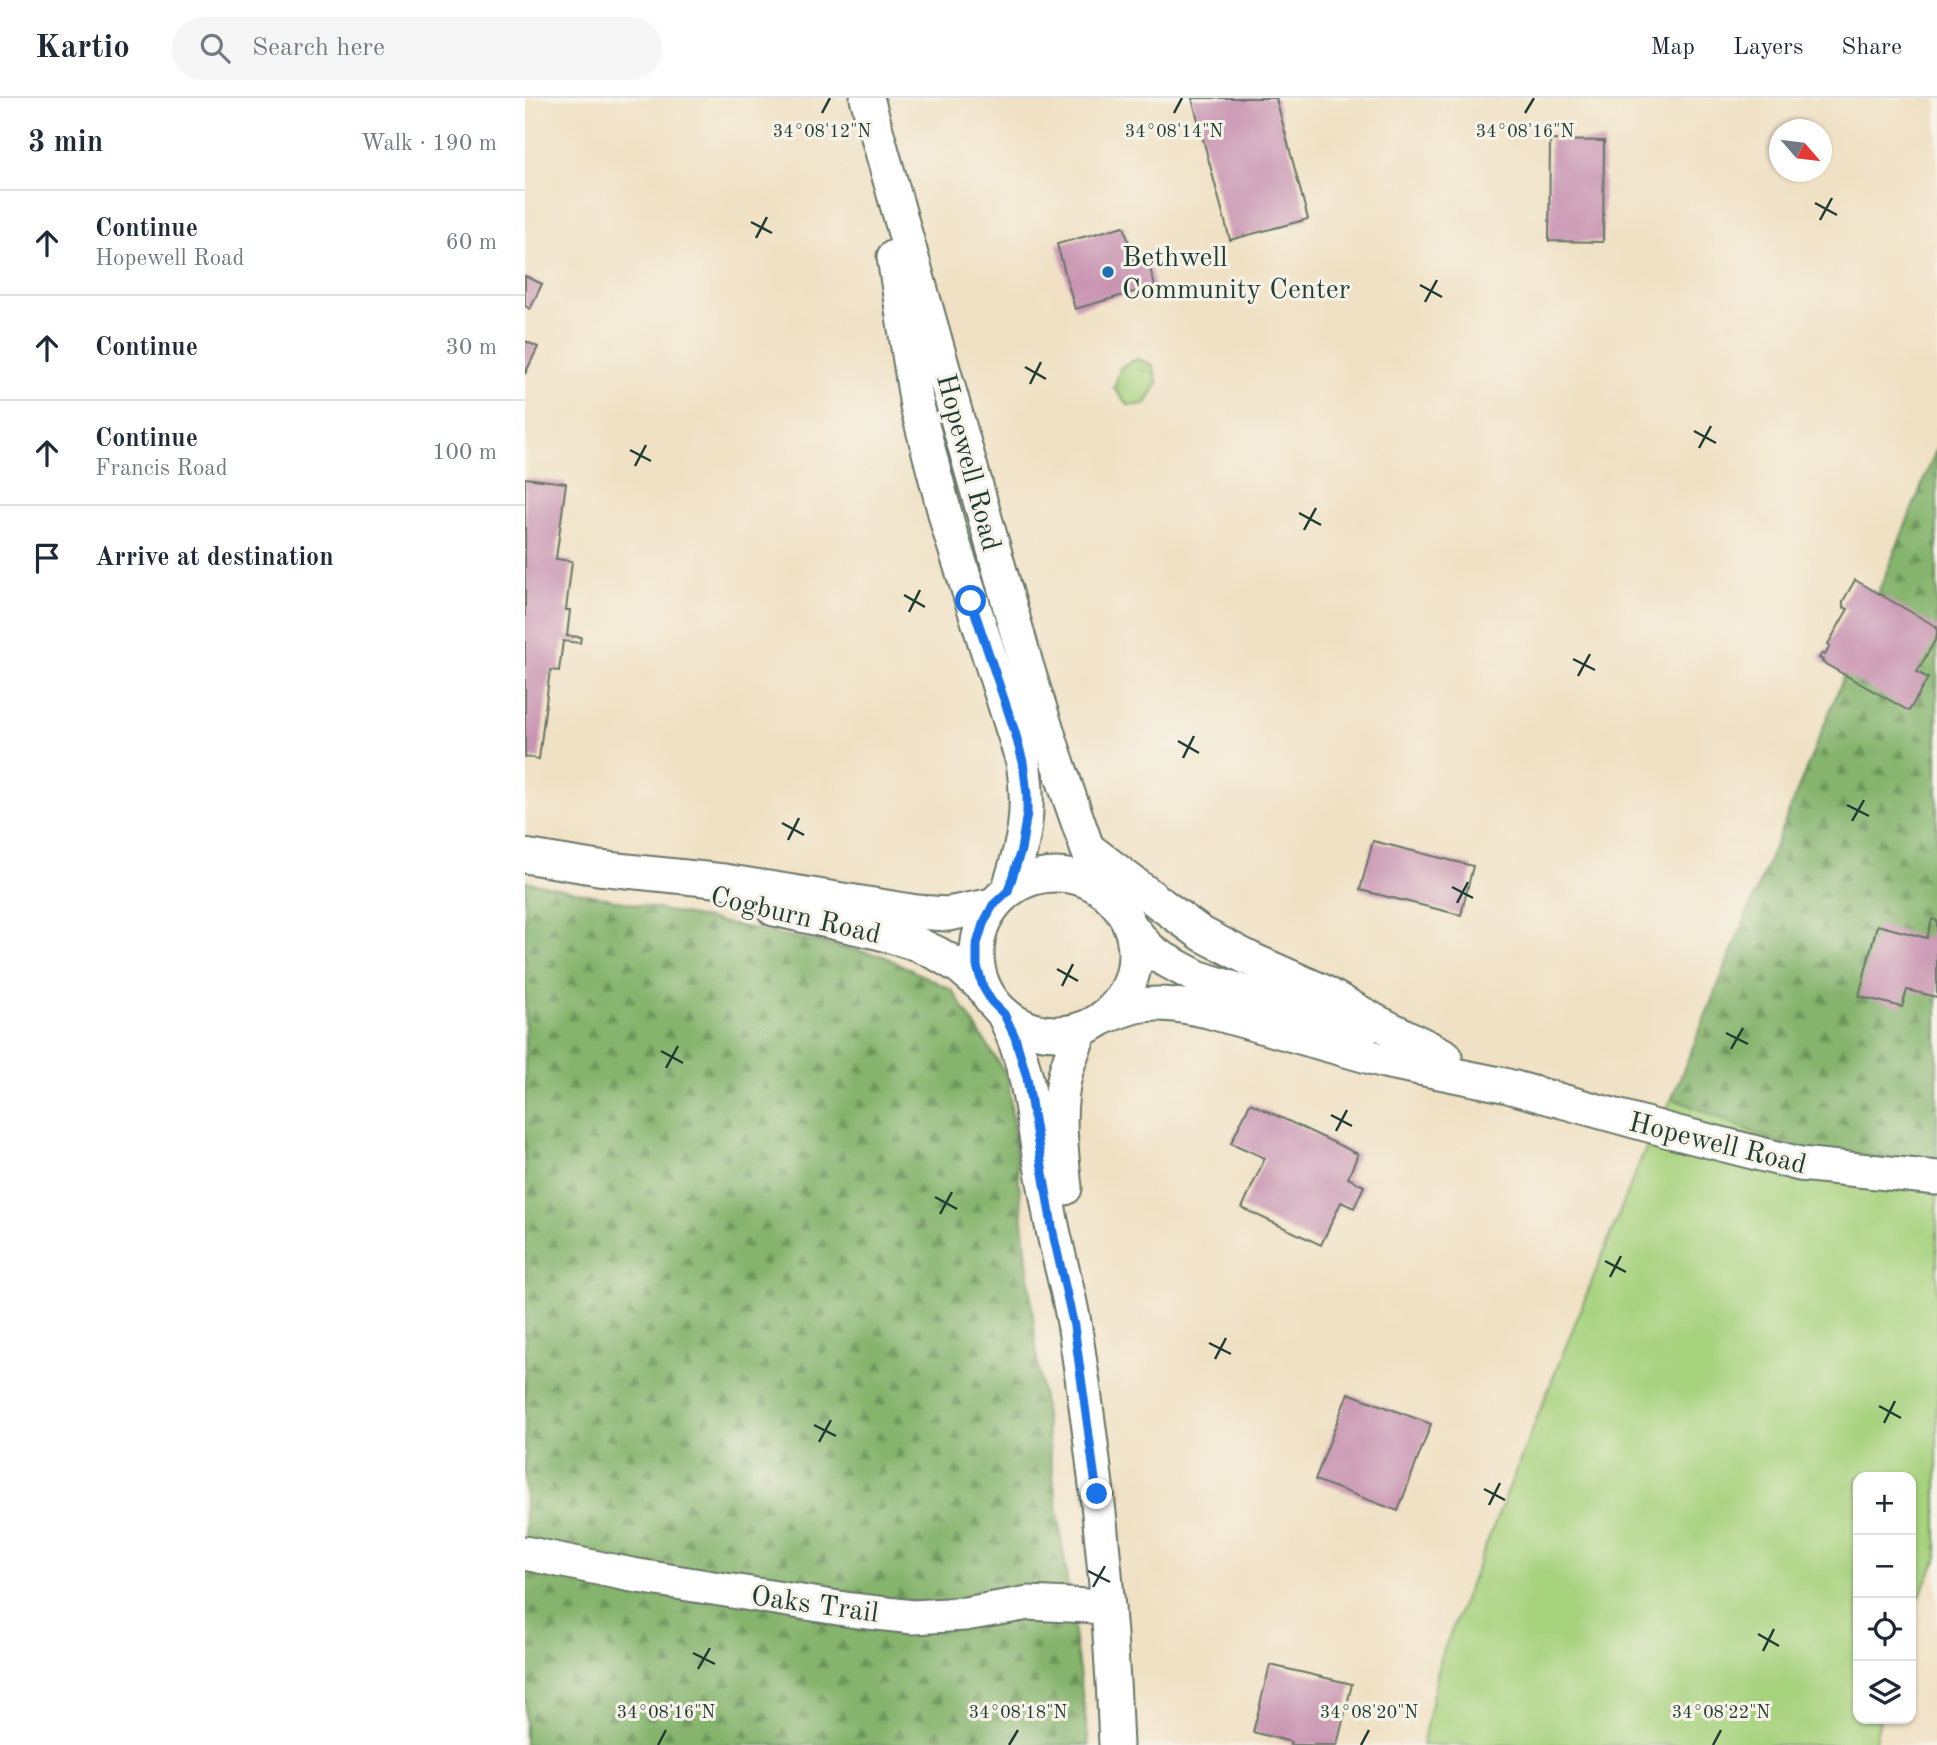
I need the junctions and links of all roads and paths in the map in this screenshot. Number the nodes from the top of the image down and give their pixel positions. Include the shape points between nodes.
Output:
1 (869, 106) edge
2 (1087, 848) junction
3 (525, 856) edge
4 (598, 868) junction
5 (1102, 889) junction
6 (1000, 898) junction
7 (1130, 926) junction
8 (983, 987) junction
9 (1004, 1014) junction
10 (1093, 1023) junction
11 (1445, 1056) junction
12 (1504, 1086) junction
13 (1937, 1178) edge
14 (1074, 1326) junction
15 (525, 1553) edge
16 (1108, 1607) junction
17 (1116, 1745) edge

1 - 2 street, Hopewell Road via 1030,676
1 - 6 street, Hopewell Road via 917,406 949,529 1023,762 1027,813 1021,850
2 - 5 street, Hopewell Road
2 - 11 street via 1202,934
3 - 4 street, Cogburn Road
4 - 6 street, Cogburn Road via 724,881 917,912 948,914
4 - 8 street, Cogburn Road via 899,938 938,954
5 - 6 street via 1079,878 1054,874 1030,879
5 - 7 street
6 - 8 street via 983,924 977,944
7 - 10 street via 1135,951 1132,976 1121,999
7 - 11 street, Hopewell Road via 1160,957 1197,977
8 - 9 street
9 - 10 street via 1028,1028 1054,1033
9 - 14 street via 1027,1078
10 - 12 street, Hopewell Road via 1136,1006 1181,1006 1385,1061
10 - 14 street via 1067,1069 1061,1105
11 - 12 street, Hopewell Road
12 - 13 street, Hopewell Road via 1800,1164
14 - 16 street
15 - 16 street, Oaks Trail via 632,1575 913,1617 1029,1604
16 - 17 street

